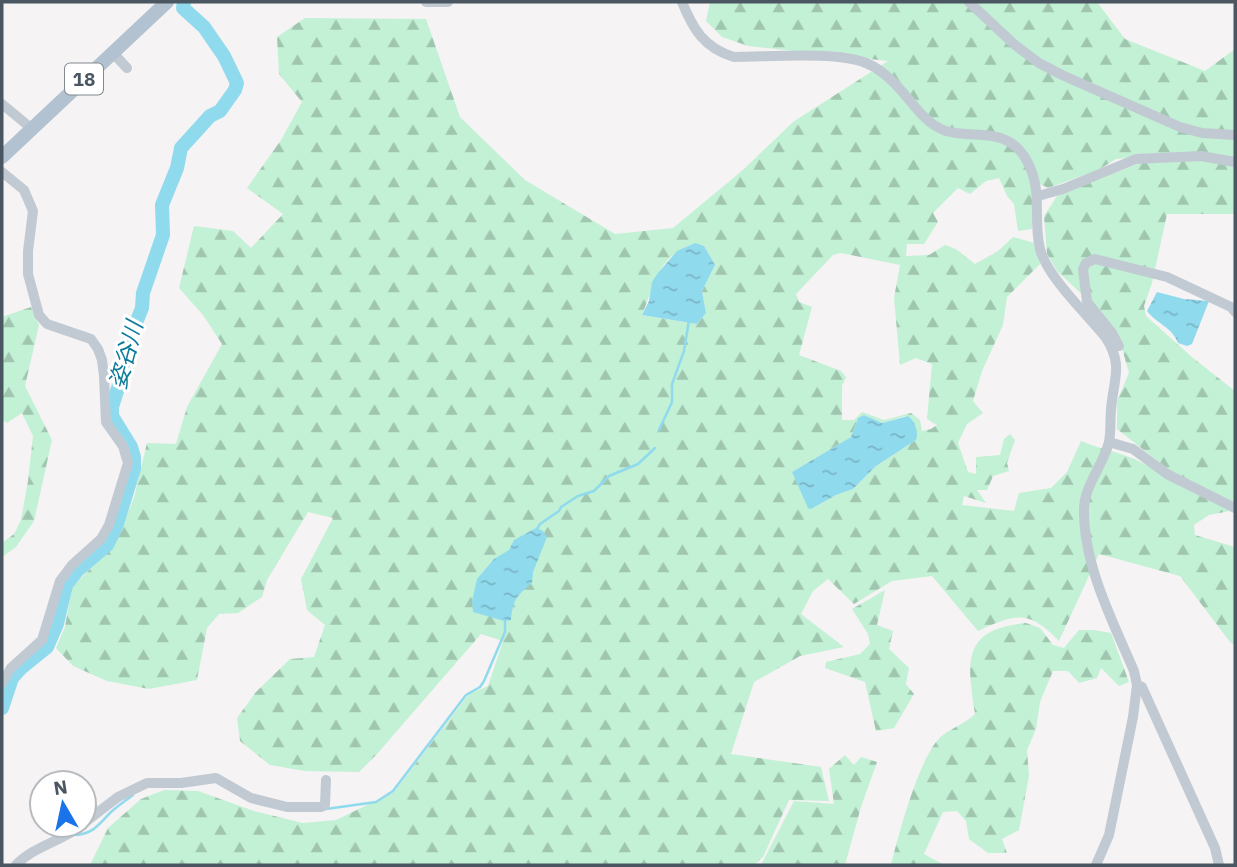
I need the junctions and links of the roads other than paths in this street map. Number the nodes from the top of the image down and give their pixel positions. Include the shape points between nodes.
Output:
1 (167, 2) edge
2 (426, 2) edge
3 (448, 2) edge
4 (681, 2) edge
5 (969, 2) edge
6 (113, 53) junction
7 (127, 68) dead end
8 (2, 104) edge
9 (31, 128) junction
10 (1235, 135) edge
11 (2, 157) edge
12 (1235, 162) edge
13 (2, 172) edge
14 (1038, 196) junction
15 (1235, 312) edge
16 (1117, 364) junction
17 (1109, 442) junction
18 (1235, 508) edge
19 (2, 682) edge
20 (1137, 685) junction
21 (326, 780) dead end
22 (98, 812) edge
23 (57, 839) edge
24 (16, 865) edge
25 (1096, 865) edge
26 (1219, 865) edge

1 - 6 main road, 18
2 - 3 street
4 - 14 street via 699,37 734,57 865,62 894,82 934,125 1012,142 1028,163
5 - 10 street via 1015,45 1062,75 1181,127
6 - 7 street
6 - 9 main road, 18
8 - 9 street
9 - 11 main road, 18
12 - 14 street via 1200,156 1136,159
13 - 19 street via 24,190 33,211 28,274 39,315 47,324 91,339 98,349 106,422 123,446 128,463 101,539 60,581 42,640
14 - 16 street via 1044,260 1106,338
15 - 16 street via 1167,277 1094,258 1083,270 1084,292 1119,346 1122,357
16 - 17 street
17 - 18 street via 1133,449 1167,474
17 - 20 street via 1083,514 1093,564
20 - 25 street via 1109,835
20 - 26 street via 1142,687 1190,791
21 - 22 street via 325,805 287,807 251,798 216,778 147,782
23 - 24 street

